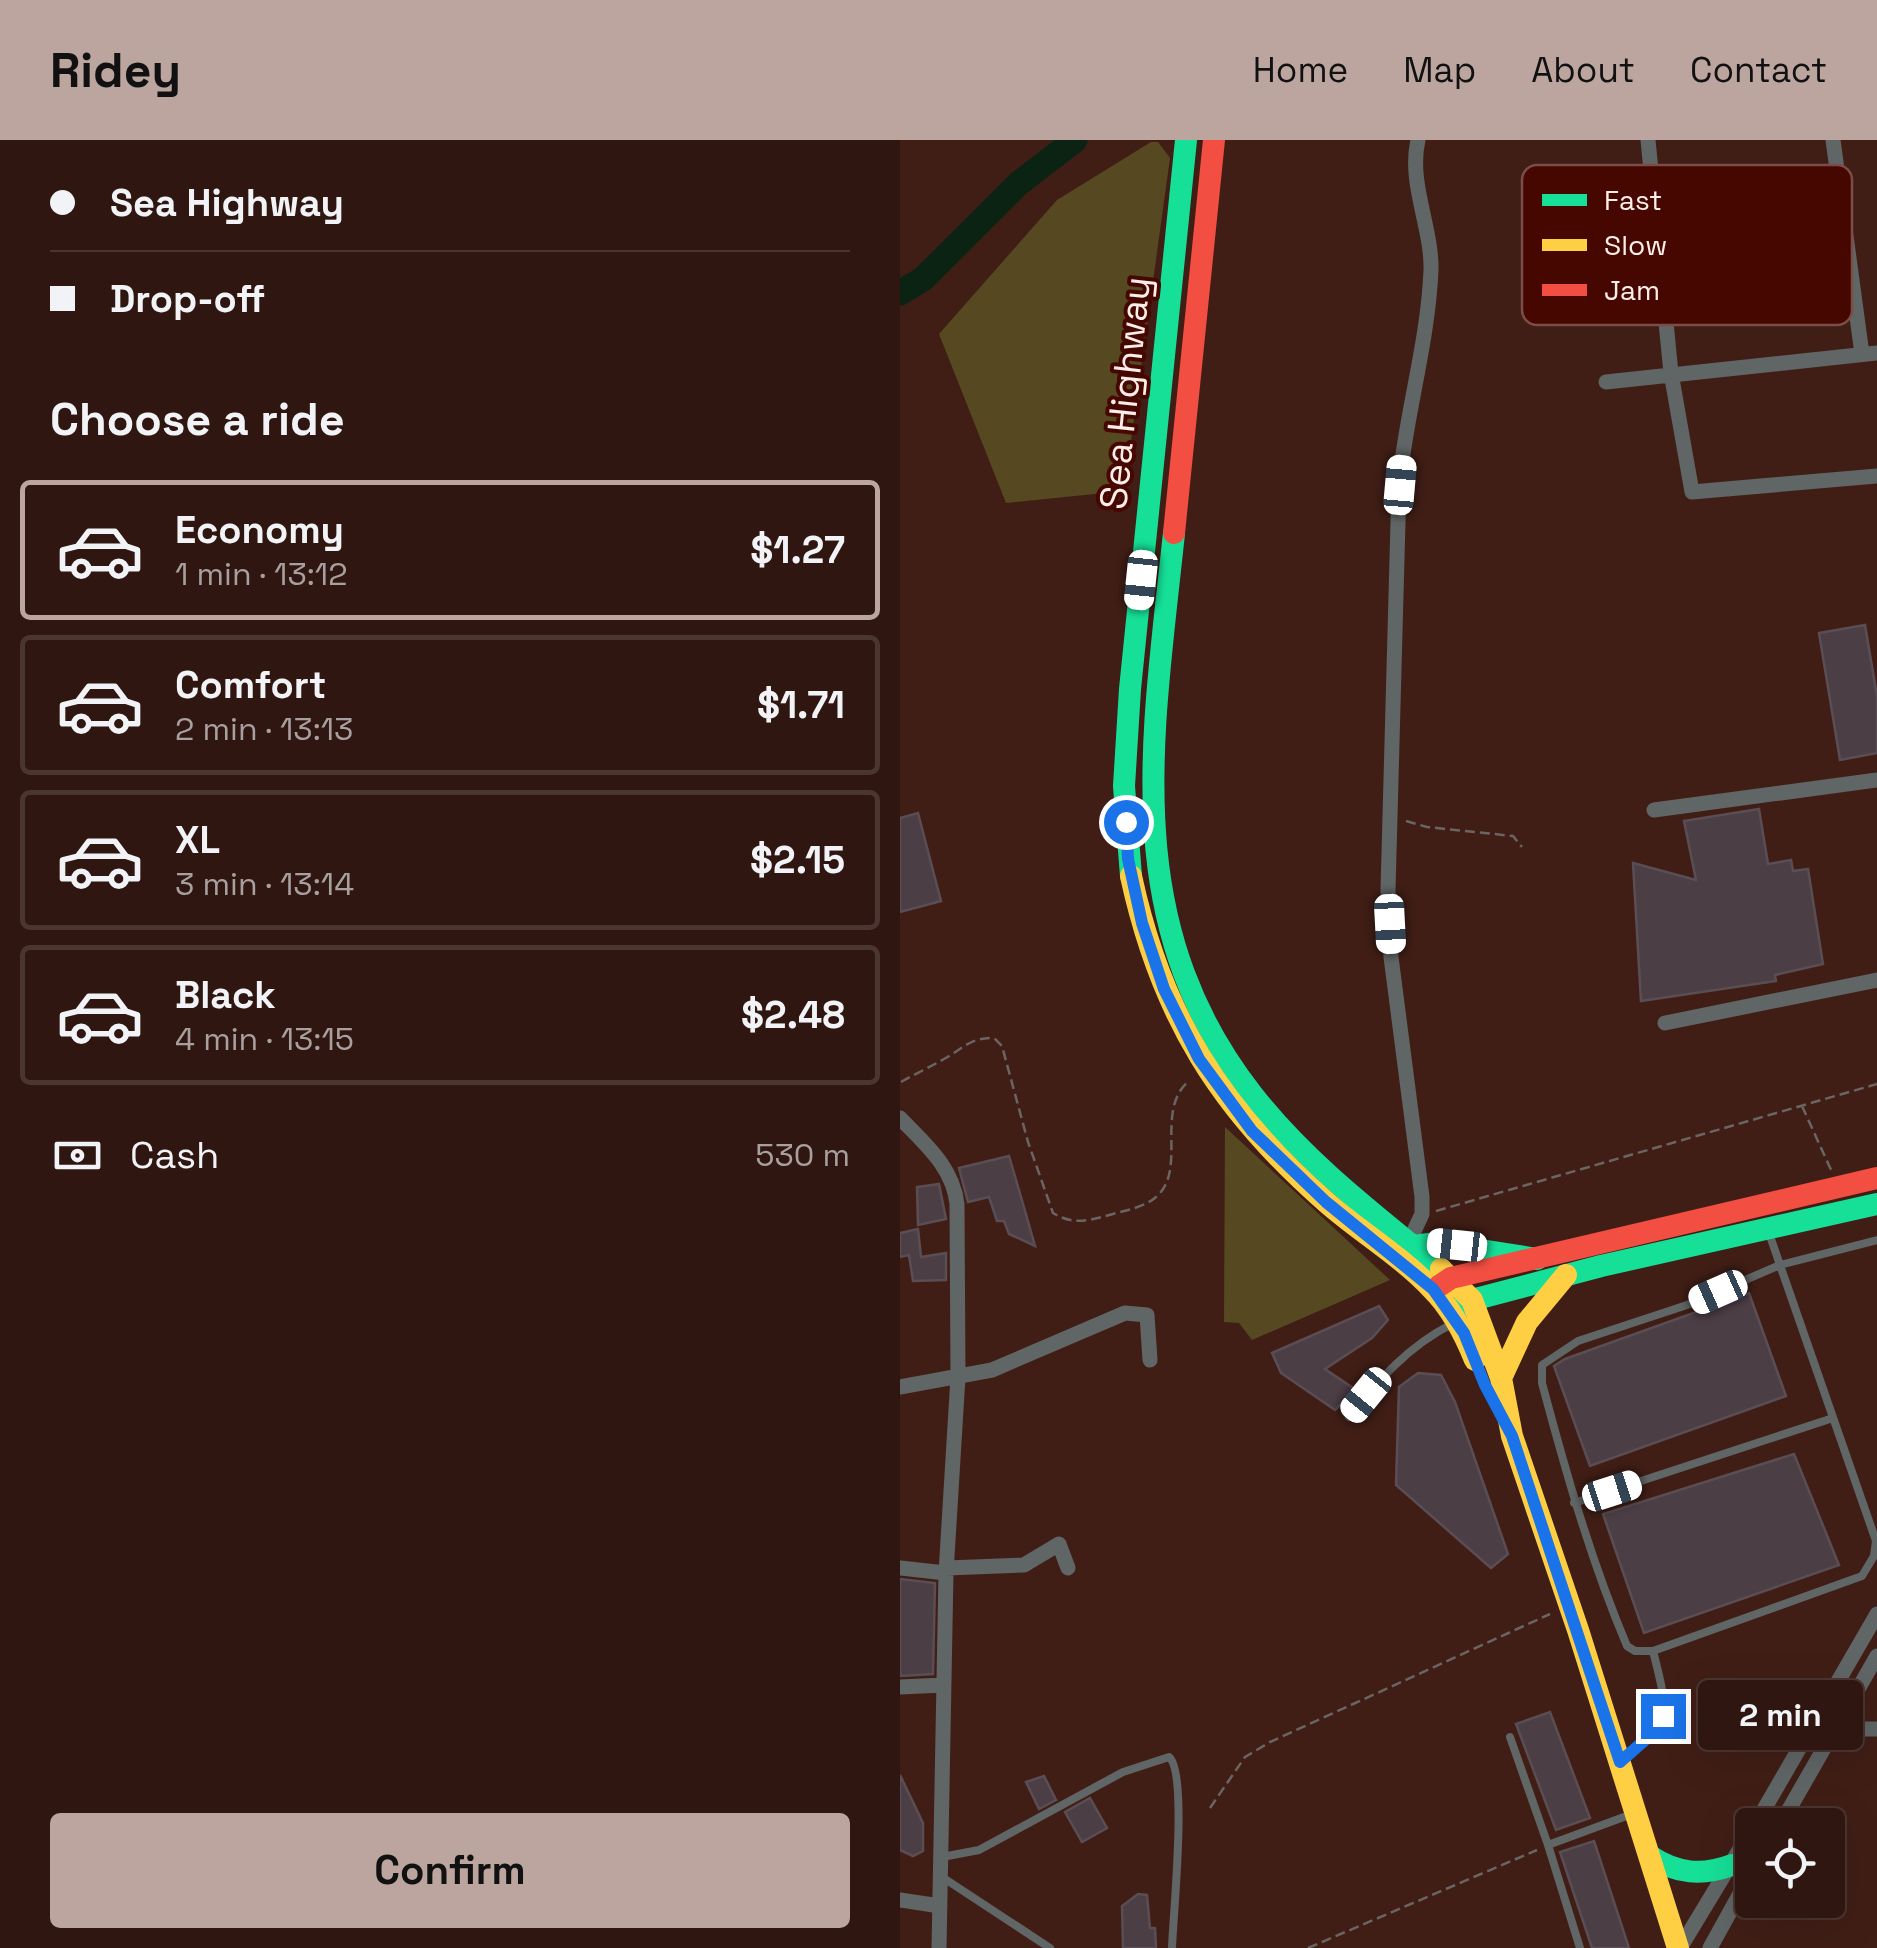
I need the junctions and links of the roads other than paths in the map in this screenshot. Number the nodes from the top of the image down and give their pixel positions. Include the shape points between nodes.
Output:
1 (1418, 140) edge
2 (1648, 140) edge
3 (1833, 140) edge
4 (1214, 141) edge
5 (1185, 148) edge
6 (1650, 165) edge
7 (1837, 165) edge
8 (1852, 252) edge
9 (1666, 325) edge
10 (1869, 353) edge
11 (1671, 372) junction
12 (1606, 382) dead end
13 (1877, 476) edge
14 (1877, 780) edge
15 (1654, 810) dead end
16 (1877, 980) edge
17 (1665, 1023) dead end
18 (900, 1118) edge
19 (1877, 1178) edge
20 (1877, 1204) edge
21 (1759, 1205) junction
22 (1768, 1231) junction
23 (1877, 1240) edge
24 (1411, 1244) junction
25 (1537, 1259) junction
26 (1780, 1265) junction
27 (1566, 1275) junction
28 (1442, 1284) junction
29 (1460, 1312) junction
30 (1150, 1360) dead end
31 (958, 1377) junction
32 (1501, 1378) junction
33 (900, 1386) edge
34 (1348, 1417) dead end
35 (1834, 1418) junction
36 (1512, 1436) junction
37 (1574, 1503) junction
38 (1877, 1540) edge
39 (900, 1568) edge
40 (1068, 1568) dead end
41 (946, 1570) junction
42 (1877, 1614) edge
43 (1653, 1651) junction
44 (1877, 1656) edge
45 (943, 1684) junction
46 (900, 1687) edge
47 (1836, 1729) junction
48 (1877, 1729) edge
49 (1510, 1738) dead end
50 (1620, 1762) junction
51 (1765, 1808) edge
52 (1790, 1808) edge
53 (1636, 1812) junction
54 (1548, 1845) junction
55 (1650, 1856) junction
56 (942, 1857) junction
57 (1735, 1869) edge
58 (942, 1877) junction
59 (1735, 1877) edge
60 (1735, 1886) edge
61 (900, 1900) edge
62 (940, 1906) junction
63 (938, 1948) edge
64 (1050, 1948) edge
65 (1172, 1948) edge
66 (1580, 1948) edge
67 (1679, 1948) edge
68 (1710, 1948) edge

1 - 24 street via 1415,167 1431,265 1400,485 1390,814 1391,958 1422,1214
2 - 6 street
3 - 7 street
4 - 24 main road, Sea Highway via 1157,696 1151,802 1157,874 1187,984 1216,1042 1290,1136
5 - 28 main road, Sea Highway via 1124,786 1128,859 1142,923 1164,989 1208,1071 1252,1131 1326,1202
8 - 10 street
9 - 11 street
10 - 11 street
11 - 12 street
11 - 13 street via 1692,492
14 - 15 street
16 - 17 street
18 - 31 street via 940,1160 956,1191
19 - 21 main road
20 - 22 main road
21 - 22 lane
21 - 25 main road
22 - 26 lane
22 - 27 main road
23 - 26 lane
24 - 25 main road
24 - 28 main road, Sea Highway
25 - 28 main road
26 - 35 lane
26 - 37 lane via 1688,1306 1578,1341 1542,1365
27 - 29 main road
27 - 32 main road via 1516,1335
28 - 29 main road
29 - 32 main road
29 - 34 lane via 1384,1373
29 - 36 main road
30 - 31 street via 1147,1315 1125,1313 1025,1359
31 - 33 street
31 - 41 street
32 - 36 main road
35 - 37 lane
35 - 38 lane
36 - 50 main road
37 - 43 lane via 1627,1646
38 - 43 lane via 1862,1576
39 - 41 street
40 - 41 street via 1059,1544 1024,1564
41 - 45 street
42 - 51 street
43 - 50 lane via 1663,1716
44 - 47 street
45 - 46 street
45 - 56 street
47 - 48 street
47 - 52 street
49 - 54 lane
50 - 53 main road
53 - 54 lane
53 - 55 main road
54 - 66 lane
55 - 57 main road via 1683,1872
55 - 67 main road
56 - 58 street
56 - 65 lane via 979,1850 1123,1772 1169,1757 1180,1792
58 - 62 street
58 - 64 lane
59 - 67 street
60 - 68 street
61 - 62 street
62 - 63 street

